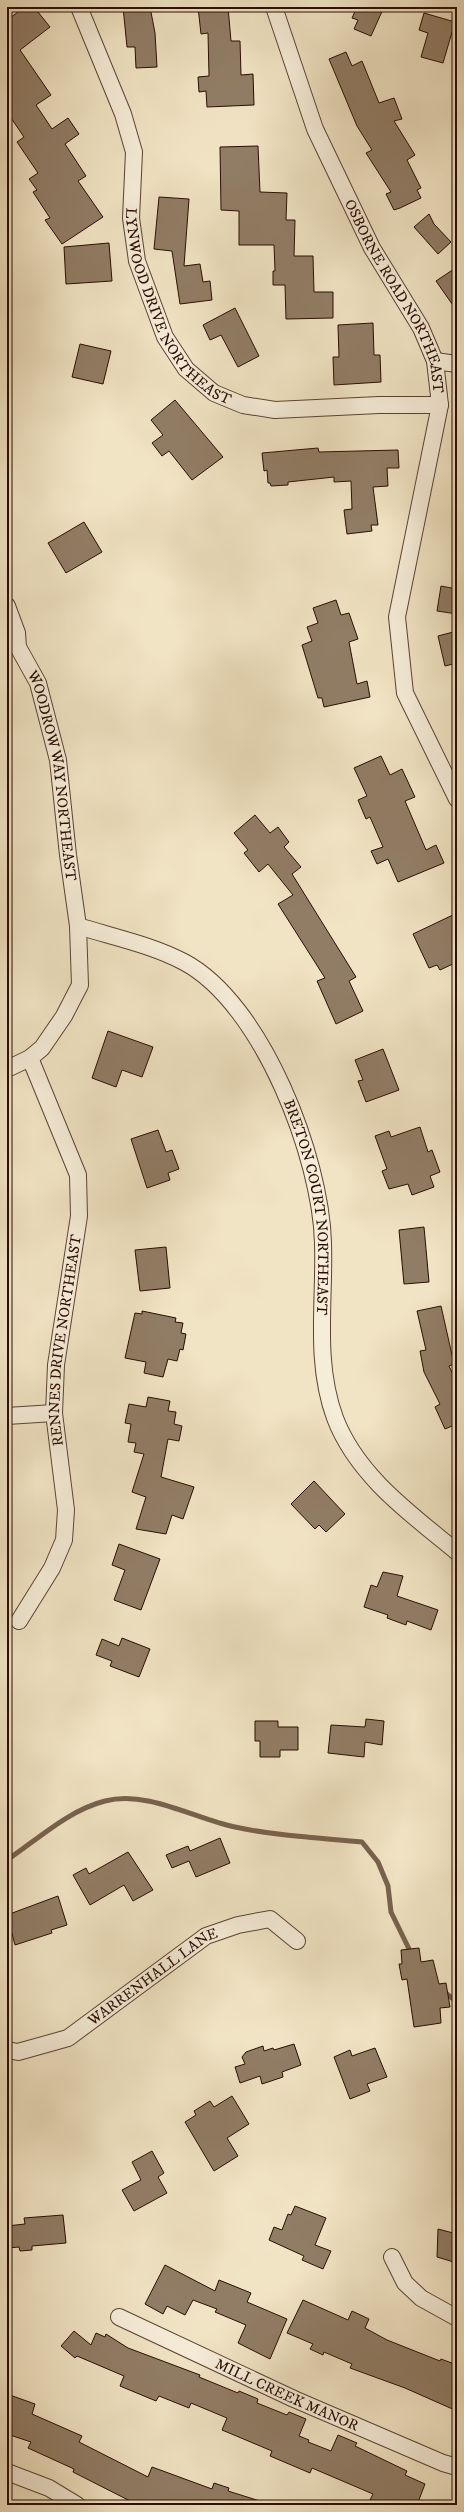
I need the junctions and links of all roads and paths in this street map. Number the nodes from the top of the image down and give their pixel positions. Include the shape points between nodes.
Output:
1 (80, 7) edge
2 (274, 7) edge
3 (435, 361) junction
4 (457, 364) edge
5 (440, 405) junction
6 (7, 606) edge
7 (13, 650) edge
8 (457, 799) edge
9 (78, 926) junction
10 (30, 1058) junction
11 (7, 1069) edge
12 (54, 1413) junction
13 (7, 1416) edge
14 (457, 1552) edge
15 (19, 1621) dead end
16 (297, 1941) dead end
17 (7, 2050) edge
18 (392, 2258) dead end
19 (119, 2317) dead end
20 (457, 2318) edge
21 (457, 2467) edge
22 (7, 2472) edge
23 (77, 2505) edge

1 - 5 street, LYNWOOD DRIVE NORTHEAST via 122,114 134,152 131,218 136,261 165,337 186,369 214,393 242,405 275,410
2 - 3 street, OSBORNE ROAD NORTHEAST via 315,130 372,248 421,328
3 - 4 street
3 - 5 street, OSBORNE ROAD NORTHEAST
5 - 8 street, OSBORNE ROAD NORTHEAST via 397,617 405,693
6 - 7 street, WOODROW WAY NORTHEAST via 17,633
7 - 9 street, WOODROW WAY NORTHEAST via 38,683 58,760
9 - 10 street, WOODROW WAY NORTHEAST via 80,985 64,1016 42,1048
9 - 14 street, BRETON COURT NORTHEAST via 156,950 186,963 220,988 244,1016 274,1071 300,1129 316,1185 324,1244 320,1346 335,1418 356,1458 378,1483
10 - 11 street, WOODROW WAY NORTHEAST
10 - 12 street, RENNES DRIVE NORTHEAST via 78,1175 79,1216 56,1365
12 - 13 street
12 - 15 street, RENNES DRIVE NORTHEAST via 66,1510 64,1540 52,1568
16 - 17 street, WARRENHALL LANE via 270,1919 238,1925 206,1936 68,2038 18,2052
18 - 20 street via 405,2283 421,2298
19 - 21 street, MILL CREEK MANOR via 294,2399
22 - 23 street via 49,2488

